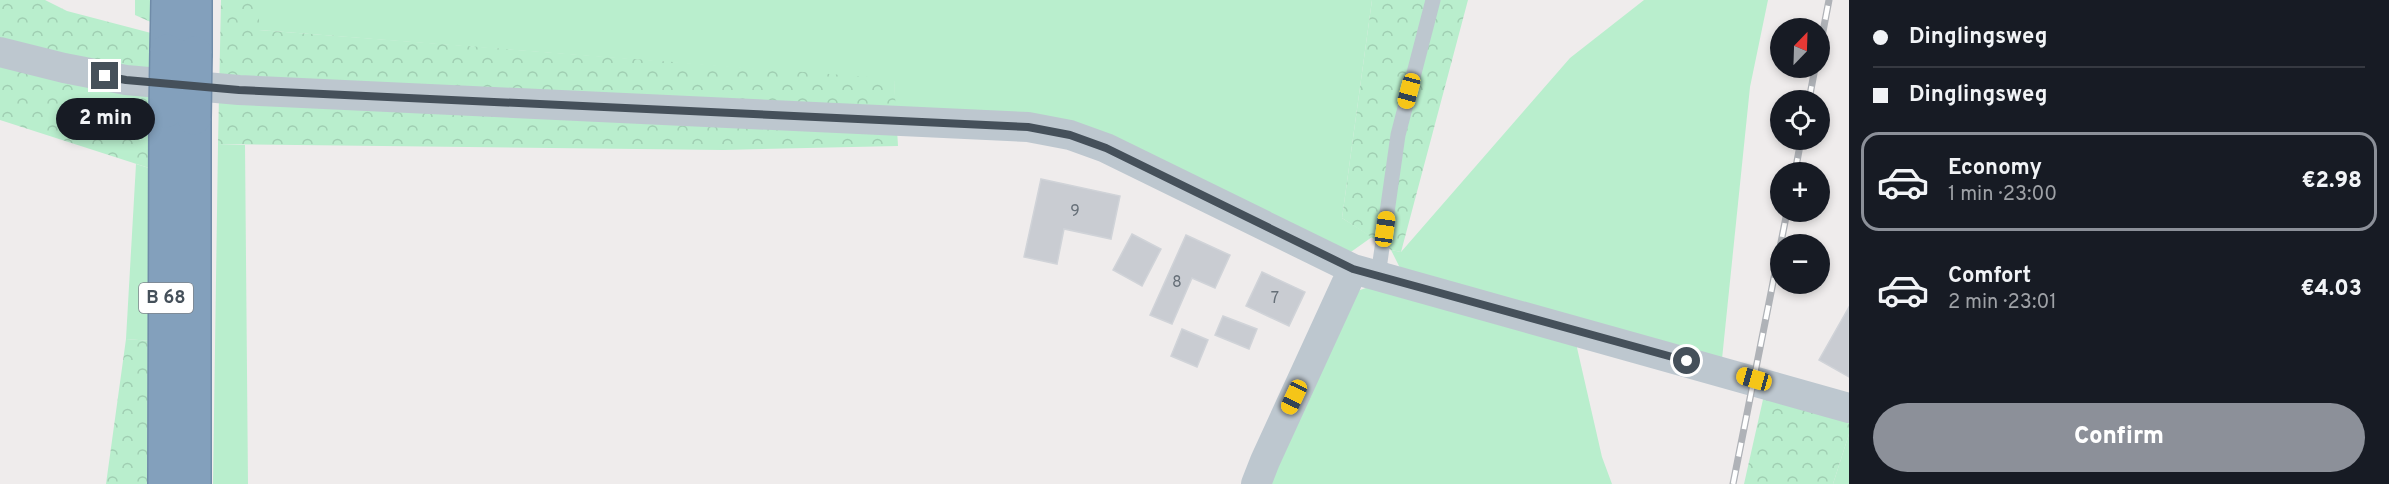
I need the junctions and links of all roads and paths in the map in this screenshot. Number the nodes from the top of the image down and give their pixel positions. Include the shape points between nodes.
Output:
1 (168, 0) edge
2 (195, 0) edge
3 (1433, 0) edge
4 (0, 52) edge
5 (181, 52) junction
6 (180, 115) junction
7 (1365, 272) junction
8 (1849, 408) edge
9 (165, 484) edge
10 (194, 484) edge
11 (1256, 484) edge

1 - 5 highway, B 68
2 - 5 highway, B 68
3 - 7 lane
4 - 7 street via 126,80 239,90 1028,127 1070,135 1106,148
5 - 6 highway, B 68, bridge
6 - 9 highway, B 68
6 - 10 highway, B 68
7 - 8 street
7 - 11 street

